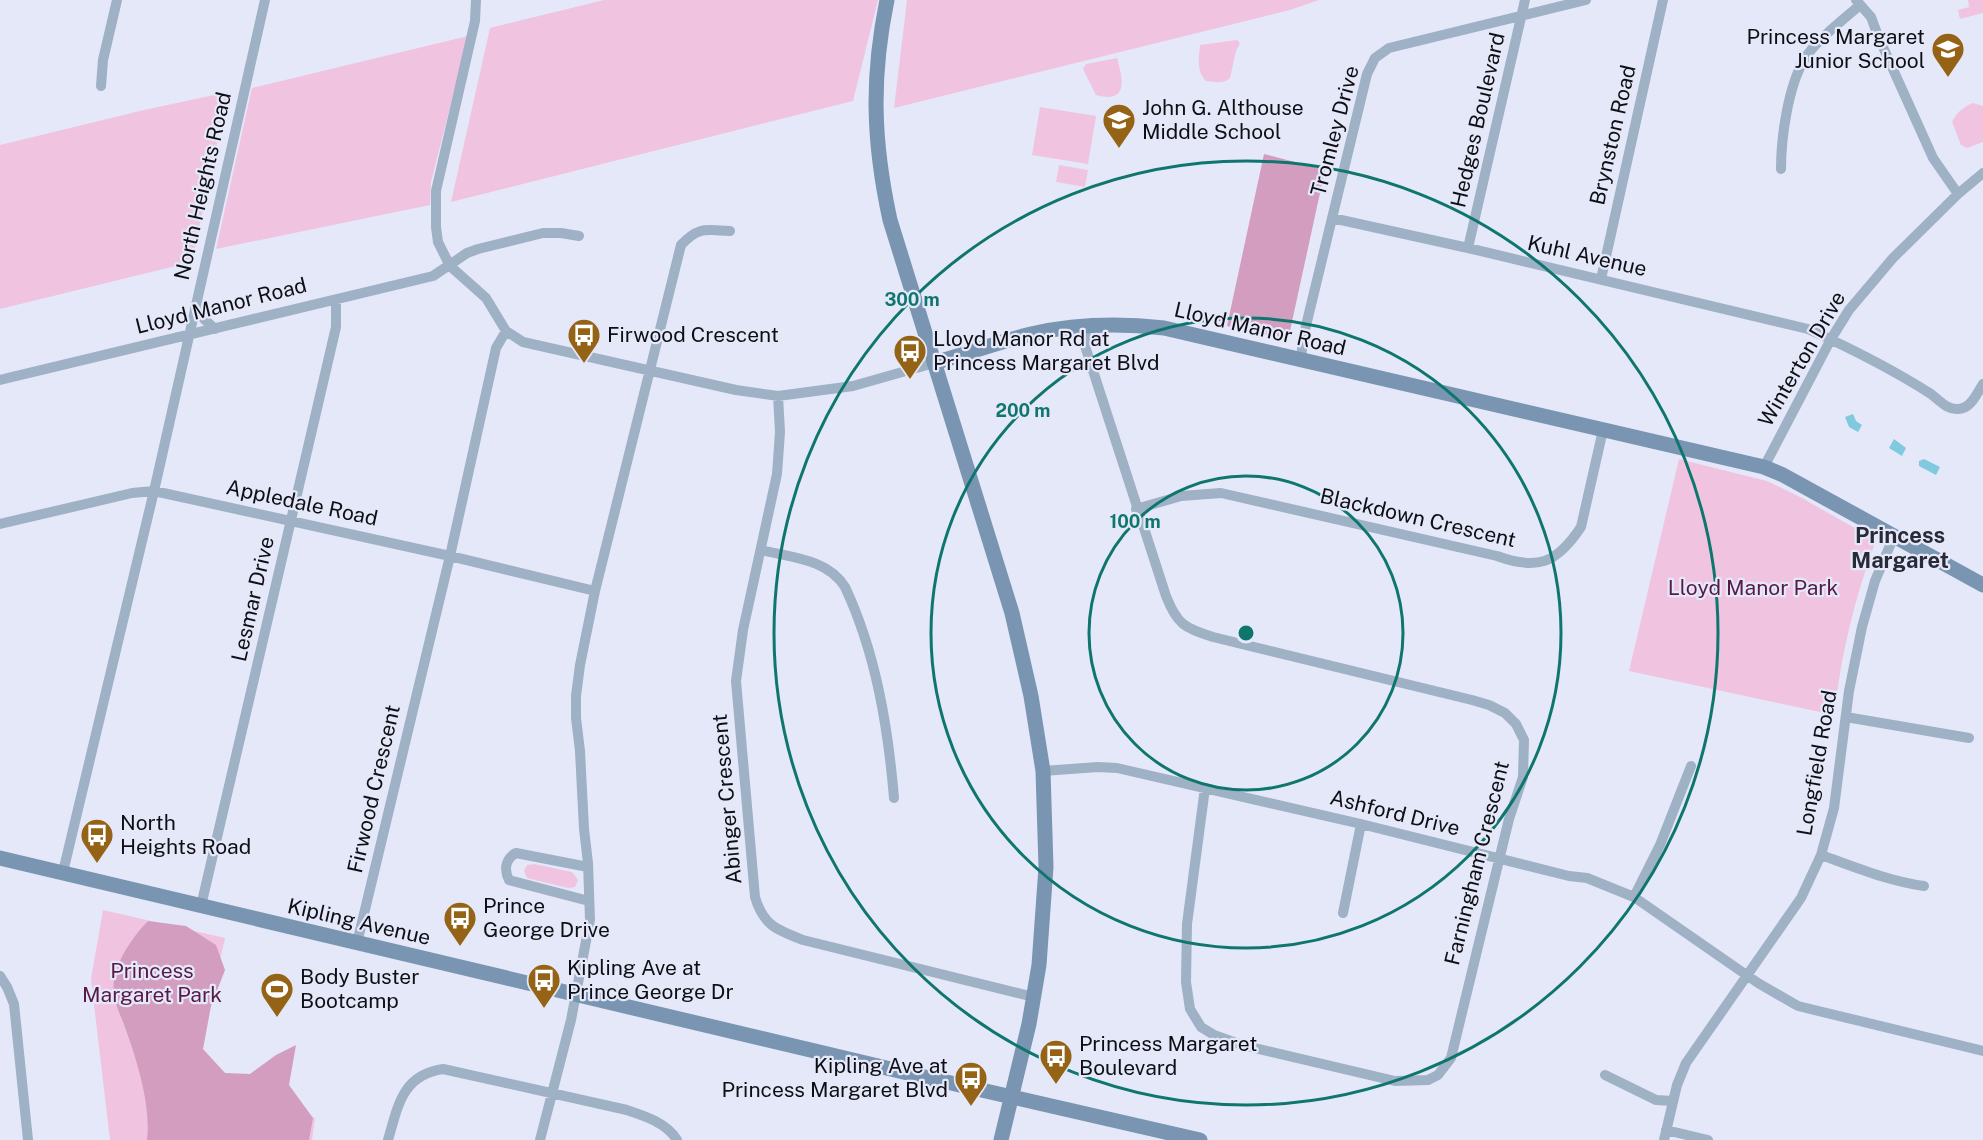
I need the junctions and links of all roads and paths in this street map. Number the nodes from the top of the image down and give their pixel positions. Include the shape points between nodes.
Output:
1 (117, 0) edge
2 (265, 0) edge
3 (476, 0) edge
4 (887, 0) edge
5 (1525, 0) edge
6 (1586, 0) edge
7 (1663, 0) edge
8 (1858, 2) edge
9 (1523, 15) junction
10 (101, 86) dead end
11 (1782, 169) dead end
12 (1983, 173) edge
13 (1958, 194) junction
14 (1332, 218) junction
15 (730, 231) dead end
16 (579, 236) dead end
17 (1468, 248) junction
18 (450, 266) junction
19 (1601, 279) junction
20 (336, 300) junction
21 (195, 308) junction
22 (1086, 326) junction
23 (214, 329) junction
24 (506, 331) junction
25 (190, 335) junction
26 (1831, 339) junction
27 (1301, 359) junction
28 (934, 363) junction
29 (650, 371) junction
30 (0, 380) edge
31 (1983, 384) edge
32 (778, 396) junction
33 (1603, 430) junction
34 (1764, 467) junction
35 (154, 491) junction
36 (1136, 509) junction
37 (291, 521) junction
38 (0, 526) edge
39 (1894, 536) junction
40 (761, 550) junction
41 (450, 556) junction
42 (1983, 585) edge
43 (595, 591) junction
44 (1846, 717) junction
45 (1969, 738) dead end
46 (1691, 766) dead end
47 (1043, 771) junction
48 (1205, 788) junction
49 (894, 798) dead end
50 (1361, 824) junction
51 (1821, 855) junction
52 (0, 858) edge
53 (1499, 858) junction
54 (588, 867) junction
55 (63, 872) junction
56 (1924, 886) dead end
57 (1634, 897) junction
58 (589, 901) junction
59 (201, 906) junction
60 (1343, 913) dead end
61 (357, 943) junction
62 (1747, 974) junction
63 (0, 976) edge
64 (575, 994) junction
65 (1034, 997) junction
66 (1983, 1051) edge
67 (1605, 1075) dead end
68 (552, 1093) junction
69 (1012, 1096) junction
70 (1673, 1101) junction
71 (1665, 1135) edge
72 (27, 1140) edge
73 (388, 1140) edge
74 (540, 1140) edge
75 (677, 1140) edge
76 (1001, 1140) edge
77 (1200, 1140) edge
78 (1708, 1140) edge

1 - 10 street
2 - 21 street, North Heights Road
3 - 18 street via 475,21 436,191 438,242
4 - 28 street via 876,86 878,151 890,220
5 - 9 street, Hedges Boulevard
6 - 9 street, Tromley Drive
7 - 19 street, Brynston Road
8 - 11 street via 1804,59 1790,99
8 - 13 street via 1871,17 1933,158
9 - 14 street, Tromley Drive via 1389,48 1375,58 1367,74
9 - 17 street, Hedges Boulevard
12 - 13 street, Winterton Drive
13 - 26 street, Winterton Drive via 1893,258
14 - 17 street, Kuhl Avenue
14 - 27 street, Tromley Drive
15 - 29 street via 702,230 692,233 681,245
16 - 18 street, Lloyd Manor Road via 543,233 478,249
17 - 19 street, Kuhl Avenue
18 - 20 street, Lloyd Manor Road via 433,276
18 - 24 street via 486,298
19 - 26 street, Kuhl Avenue via 1808,329
20 - 23 street, Lloyd Manor Road
20 - 37 street, Lesmar Drive via 336,327
21 - 23 street
21 - 25 street, North Heights Road
22 - 27 street, Lloyd Manor Road via 1164,328
22 - 28 street, Lloyd Manor Road via 1030,334
22 - 36 street, Farningham Crescent via 1084,346
23 - 25 street, Lloyd Manor Road
24 - 29 street, Lloyd Manor Road via 523,342
24 - 41 street, Firwood Crescent via 496,348
25 - 30 street, Lloyd Manor Road
25 - 35 street, North Heights Road
26 - 31 street, Kuhl Avenue via 1950,408 1969,405
26 - 34 street, Winterton Drive
27 - 33 street, Lloyd Manor Road
28 - 32 street, Lloyd Manor Road via 853,386
28 - 47 street via 1012,613
29 - 32 street, Lloyd Manor Road
29 - 43 street
32 - 40 street, Abinger Crescent via 780,454
33 - 34 street, Lloyd Manor Road
33 - 36 street, Blackdown Crescent via 1581,527 1554,558 1539,564 1511,561 1221,493 1181,496
34 - 39 street, Lloyd Manor Road
35 - 37 street, Appledale Road
35 - 38 street, Appledale Road
35 - 55 street, North Heights Road
36 - 53 street, Farningham Crescent via 1171,609 1183,625 1213,637 1472,700 1505,713 1524,740 1523,777
37 - 41 street, Appledale Road
37 - 59 street, Lesmar Drive
39 - 42 street, Lloyd Manor Road
39 - 44 street, Longfield Road via 1866,610
40 - 49 street via 821,566 845,587 872,660 887,732
40 - 65 street, Abinger Crescent via 736,681 759,911 780,931 803,940
41 - 43 street, Appledale Road
41 - 61 street, Firwood Crescent
43 - 54 street via 576,696
44 - 45 street
44 - 51 street, Longfield Road via 1834,808
46 - 57 street via 1660,845
47 - 48 street, Ashford Drive via 1117,768
47 - 65 street via 1046,896
48 - 50 street, Ashford Drive
48 - 53 street, Farningham Crescent via 1187,924 1187,996 1201,1027 1242,1045 1395,1082 1428,1080 1438,1075 1451,1059
50 - 53 street, Ashford Drive
50 - 60 street
51 - 56 street via 1900,883
51 - 62 street, Longfield Road via 1801,898
52 - 55 street, Kipling Avenue
53 - 57 street, Ashford Drive via 1587,878
54 - 58 street
54 - 58 street via 516,853 505,871 509,880
55 - 59 street, Kipling Avenue
57 - 62 street, Ashford Drive
58 - 64 street via 590,920
59 - 61 street, Kipling Avenue
61 - 64 street, Kipling Avenue
62 - 66 street, Ashford Drive via 1804,1008
62 - 70 street, Longfield Road via 1686,1063
63 - 72 street via 14,1004
64 - 68 street
64 - 69 street, Kipling Avenue
65 - 69 street
67 - 70 street via 1656,1100
68 - 73 street via 442,1069 430,1071 410,1083 398,1105
68 - 74 street
68 - 75 street via 644,1116 661,1124
69 - 76 street
69 - 77 street, Kipling Avenue
70 - 71 street, Longfield Road
71 - 78 street

